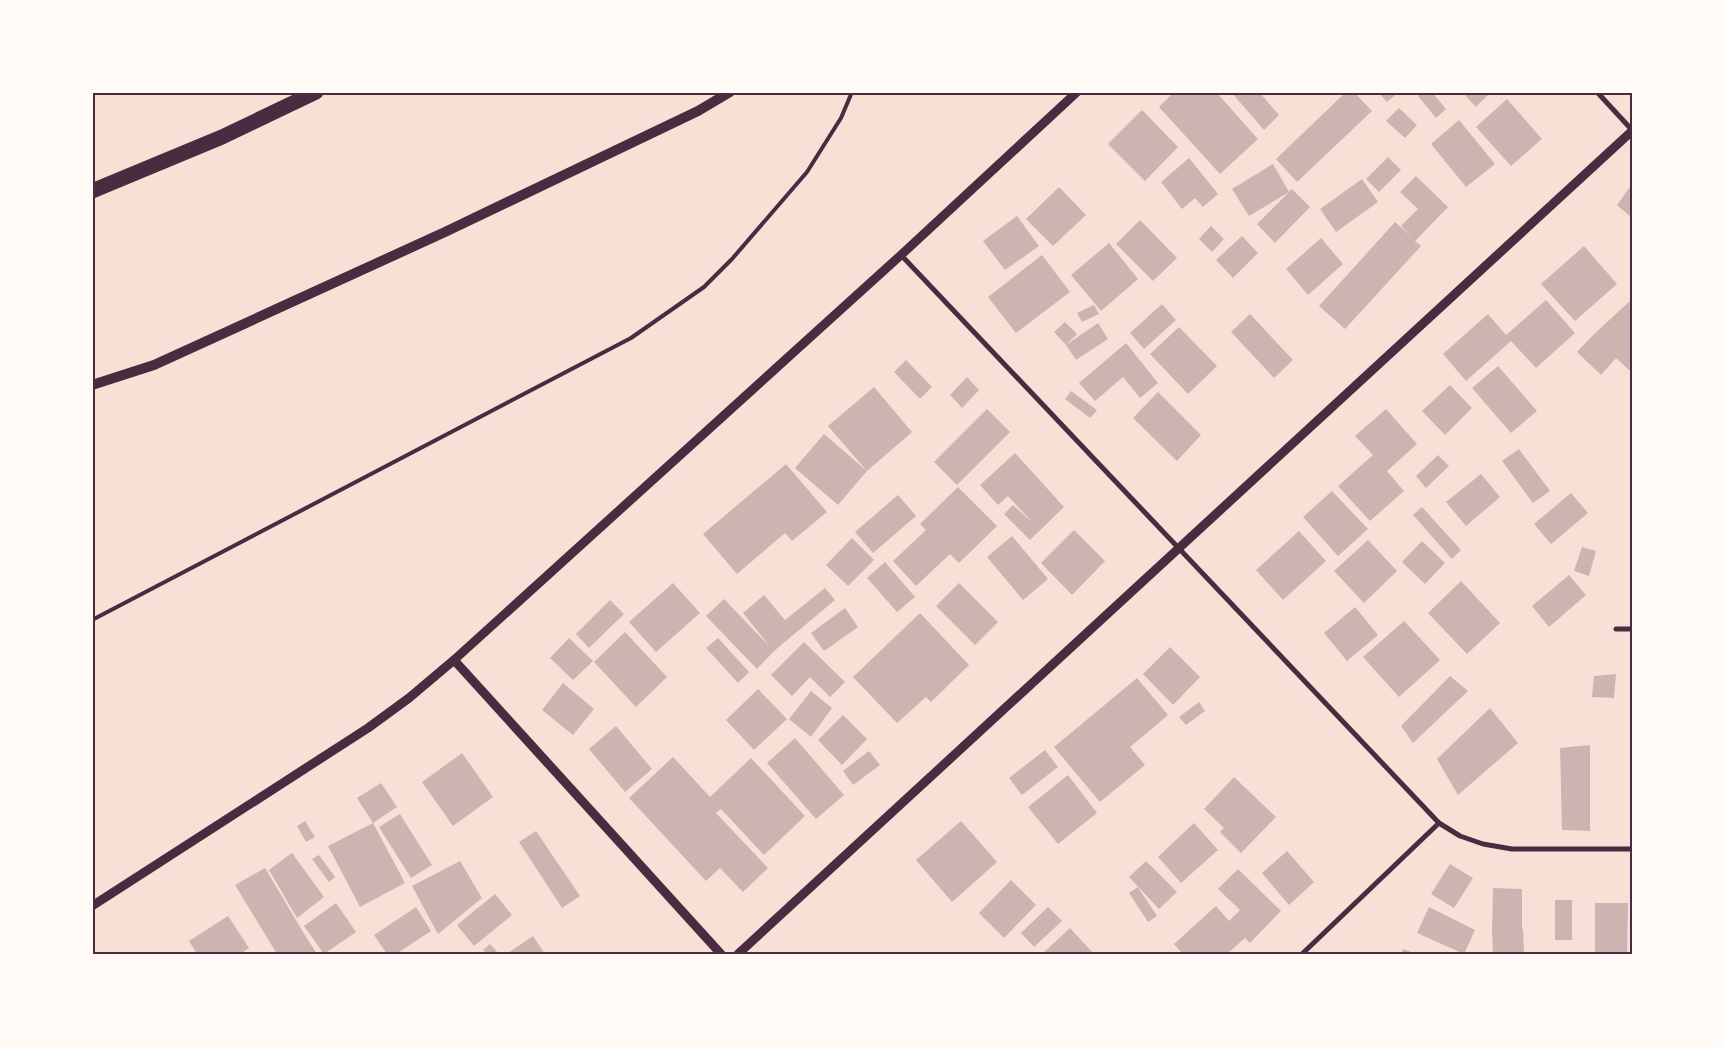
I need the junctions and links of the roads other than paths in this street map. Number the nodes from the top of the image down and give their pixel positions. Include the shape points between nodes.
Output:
1 (316, 92) edge
2 (730, 92) edge
3 (852, 92) edge
4 (1077, 92) edge
5 (1597, 92) edge
6 (1632, 131) edge
7 (92, 191) edge
8 (901, 255) junction
9 (92, 385) edge
10 (1179, 549) junction
11 (92, 620) edge
12 (1616, 629) dead end
13 (1632, 629) edge
14 (454, 660) junction
15 (1439, 822) junction
16 (1632, 849) edge
17 (92, 906) edge
18 (721, 954) edge
19 (738, 954) edge
20 (1302, 954) edge

1 - 7 highway via 222,137
2 - 9 main road via 698,112 294,302 154,365
3 - 11 lane via 841,118 807,172 732,259 704,287 680,304 631,338
4 - 8 street
5 - 6 street
6 - 10 street
8 - 10 street
8 - 14 street
10 - 15 street
10 - 19 street
12 - 13 street
14 - 17 street via 368,728
14 - 18 street
15 - 16 street via 1460,836 1483,844 1512,848
15 - 20 street

